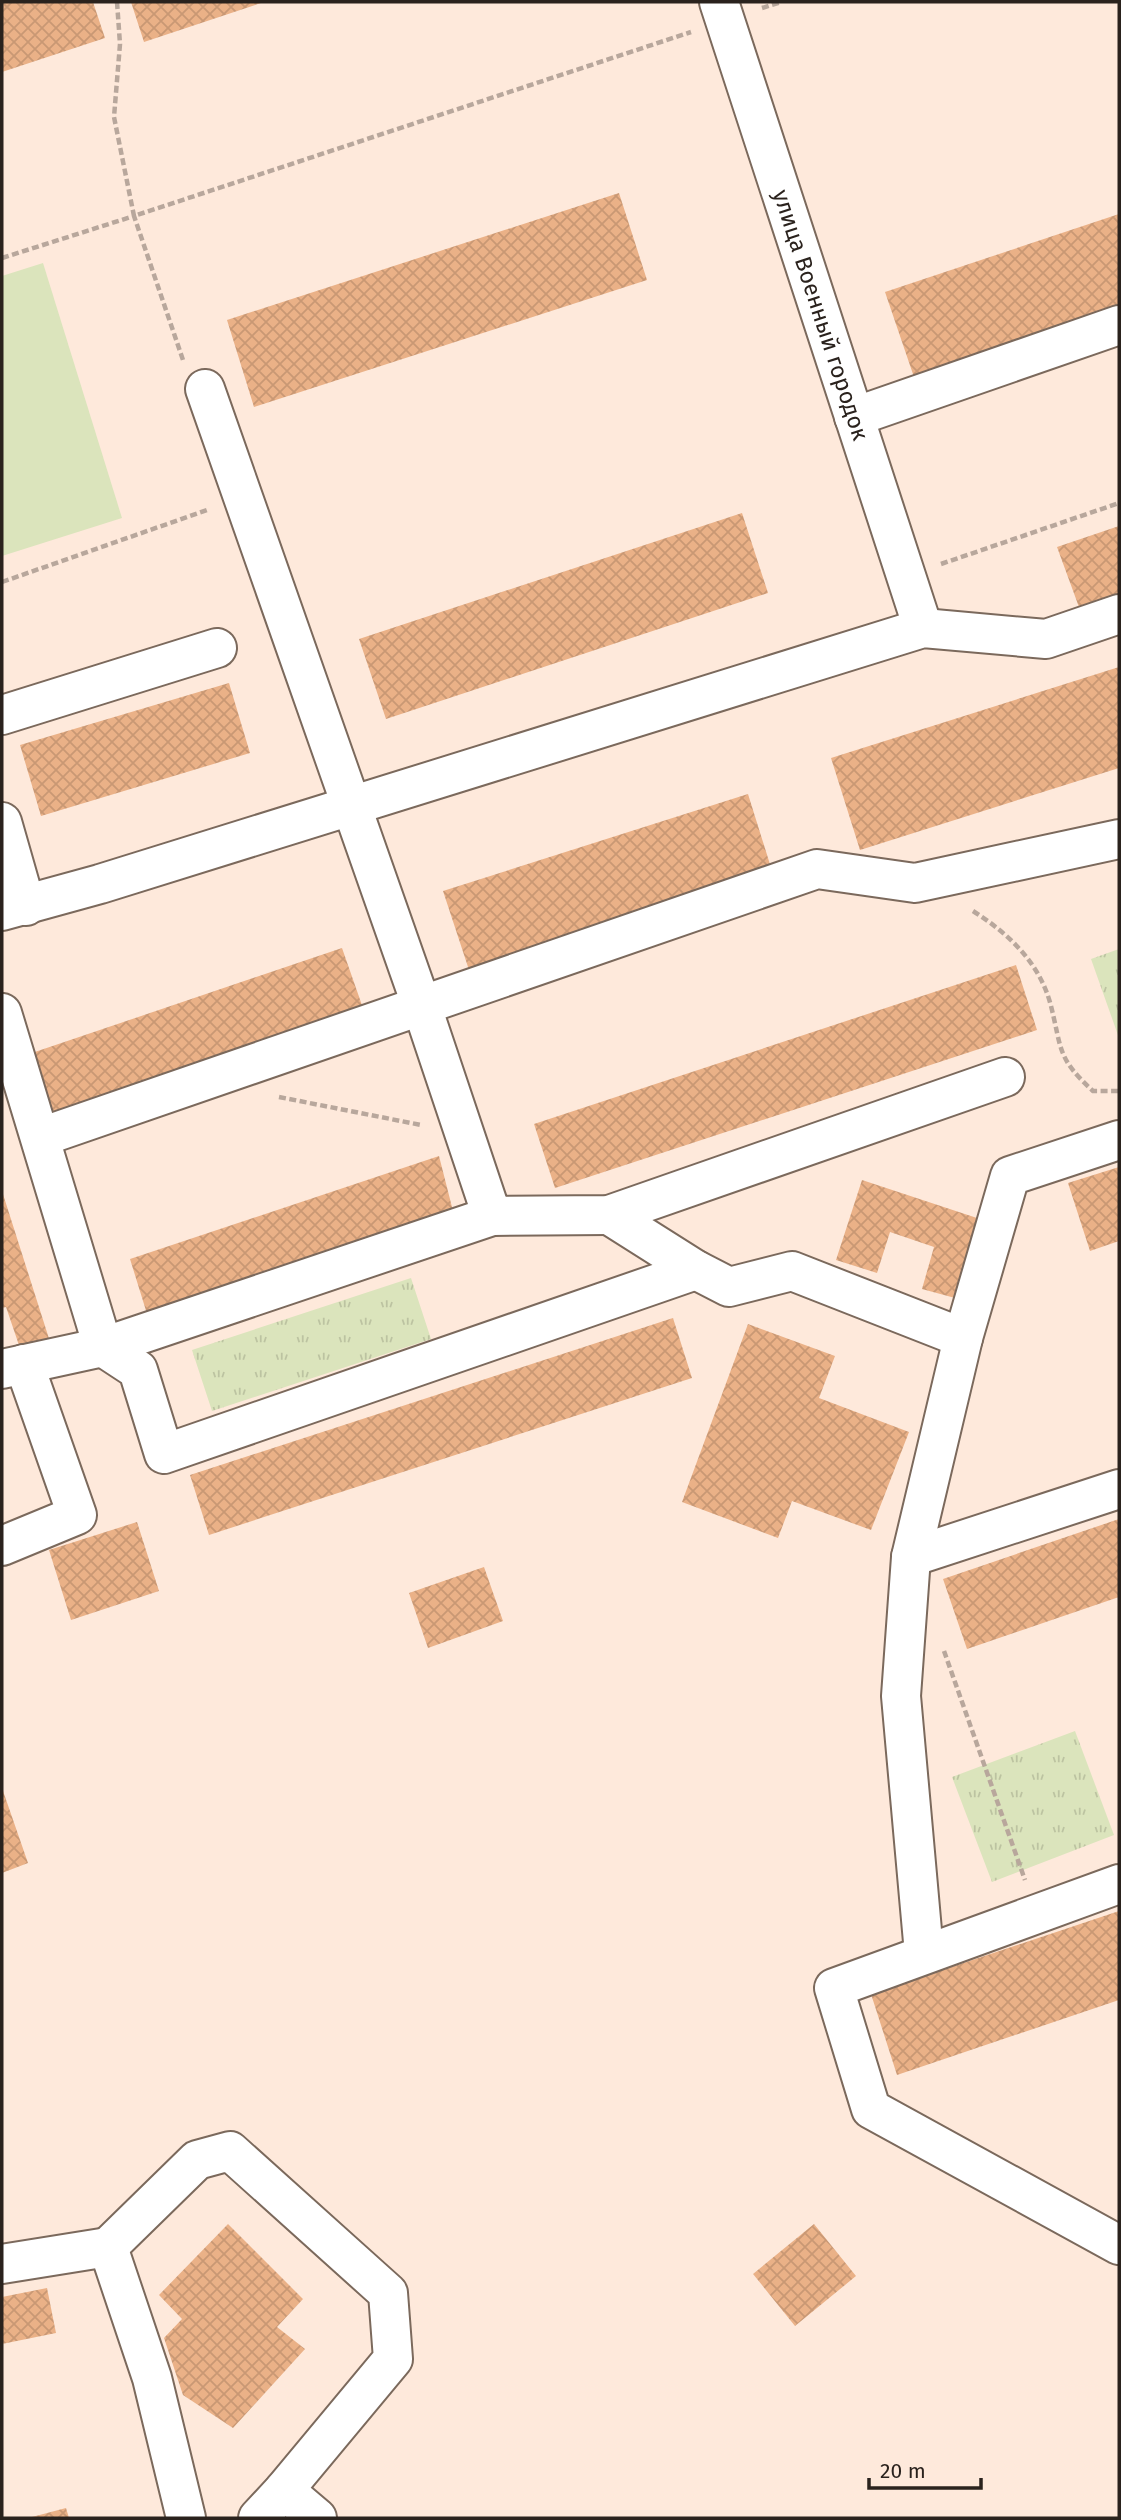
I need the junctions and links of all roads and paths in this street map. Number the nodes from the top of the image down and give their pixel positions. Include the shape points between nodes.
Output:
1 (117, 2) edge
2 (781, 2) edge
3 (722, 12) edge
4 (1119, 325) edge
5 (205, 389) dead end
6 (853, 417) junction
7 (1119, 503) edge
8 (218, 506) dead end
9 (930, 568) dead end
10 (2, 582) edge
11 (1119, 614) edge
12 (923, 628) junction
13 (217, 648) dead end
14 (2, 715) edge
15 (349, 804) junction
16 (2, 822) edge
17 (1119, 839) edge
18 (14, 909) edge
19 (970, 909) dead end
20 (421, 1004) junction
21 (2, 1013) edge
22 (1005, 1077) dead end
23 (1119, 1091) edge
24 (272, 1096) dead end
25 (422, 1125) dead end
26 (41, 1137) junction
27 (1119, 1140) edge
28 (609, 1214) junction
29 (492, 1216) junction
30 (696, 1270) junction
31 (962, 1338) junction
32 (103, 1347) junction
33 (13, 1367) edge
34 (1119, 1489) edge
35 (2, 1546) edge
36 (911, 1558) junction
37 (943, 1649) dead end
38 (1119, 1884) edge
39 (1036, 1912) junction
40 (924, 1953) junction
41 (1119, 2245) edge
42 (108, 2248) junction
43 (2, 2264) edge
44 (284, 2490) junction
45 (186, 2518) edge
46 (258, 2518) edge
47 (317, 2518) edge

1 - 3 path via 120,44 114,117 134,216
2 - 3 path
3 - 6 street, улица Военный городок
4 - 6 street
5 - 15 street
6 - 12 street, улица Военный городок
7 - 9 path
8 - 10 path
11 - 12 street via 1046,639
12 - 15 street
13 - 14 street
15 - 18 street
15 - 20 street
16 - 18 street
17 - 20 street via 915,883 817,869
19 - 23 path via 1023,950 1042,982 1057,1042 1072,1071 1093,1091
20 - 26 street
20 - 29 street
21 - 26 street
22 - 28 street
24 - 25 path
26 - 32 street
27 - 31 street via 1010,1176
28 - 29 street
28 - 30 street
29 - 32 street
30 - 31 street via 729,1287 792,1271
30 - 32 street via 164,1454 138,1370
31 - 36 street
32 - 33 street
33 - 35 street via 77,1514
34 - 36 street
36 - 40 street via 901,1696
37 - 39 path
38 - 39 street
39 - 40 street
40 - 41 street via 834,1988 872,2109
42 - 43 street
42 - 44 street via 197,2160 230,2151 388,2293 393,2359
42 - 45 street via 152,2378
44 - 46 street
44 - 47 street

